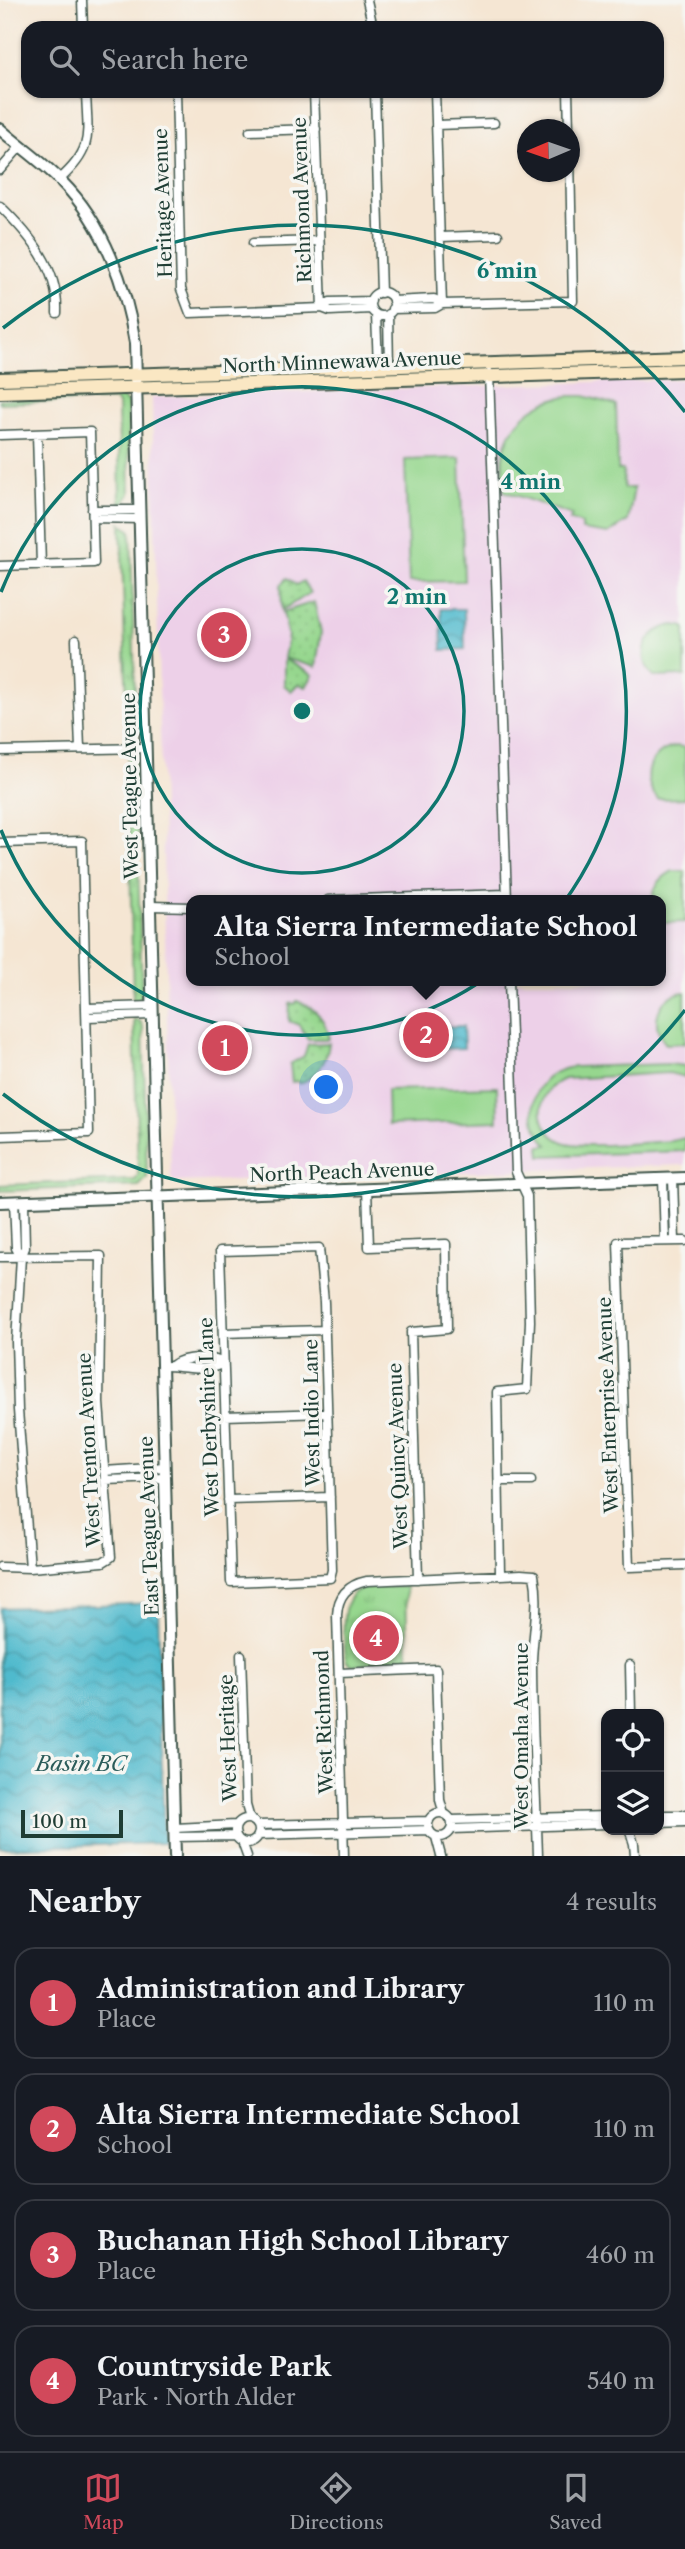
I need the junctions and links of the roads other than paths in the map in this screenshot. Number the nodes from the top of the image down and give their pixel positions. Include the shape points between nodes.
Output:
1 (82, 0) edge
2 (366, 0) edge
3 (83, 21) edge
4 (371, 21) edge
5 (86, 98) edge
6 (176, 98) edge
7 (314, 98) edge
8 (375, 98) edge
9 (435, 98) edge
10 (568, 98) edge
11 (569, 119) edge
12 (494, 124) dead end
13 (436, 125) junction
14 (316, 128) junction
15 (0, 129) edge
16 (250, 131) dead end
17 (20, 147) junction
18 (0, 170) edge
19 (60, 180) junction
20 (570, 182) edge
21 (0, 206) edge
22 (498, 235) dead end
23 (440, 237) junction
24 (319, 241) junction
25 (253, 243) dead end
26 (381, 293) junction
27 (442, 304) junction
28 (322, 308) junction
29 (373, 308) junction
30 (391, 308) junction
31 (58, 313) dead end
32 (685, 357) edge
33 (437, 365) junction
34 (384, 367) junction
35 (489, 370) junction
36 (685, 370) edge
37 (0, 379) edge
38 (137, 381) junction
39 (335, 381) junction
40 (0, 393) edge
41 (37, 434) junction
42 (0, 435) edge
43 (92, 514) junction
44 (140, 515) junction
45 (41, 565) junction
46 (0, 566) edge
47 (76, 640) dead end
48 (146, 748) junction
49 (80, 749) junction
50 (0, 751) edge
51 (0, 843) edge
52 (507, 895) edge
53 (150, 906) junction
54 (186, 907) edge
55 (509, 986) edge
56 (153, 1011) junction
57 (87, 1012) junction
58 (0, 1136) edge
59 (668, 1178) junction
60 (685, 1178) edge
61 (521, 1184) junction
62 (367, 1189) junction
63 (157, 1196) junction
64 (19, 1201) junction
65 (0, 1202) edge
66 (670, 1241) junction
67 (685, 1241) edge
68 (319, 1248) joint
69 (0, 1257) edge
70 (21, 1257) junction
71 (325, 1330) junction
72 (223, 1333) junction
73 (223, 1363) junction
74 (198, 1364) junction
75 (172, 1367) junction
76 (327, 1413) junction
77 (225, 1416) junction
78 (165, 1473) junction
79 (105, 1475) junction
80 (499, 1481) junction
81 (531, 1482) dead end
82 (330, 1497) junction
83 (228, 1500) junction
84 (685, 1565) edge
85 (0, 1567) edge
86 (30, 1568) junction
87 (500, 1574) junction
88 (418, 1580) junction
89 (230, 1582) joint
90 (241, 1655) dead end
91 (630, 1665) dead end
92 (338, 1673) junction
93 (631, 1709) edge
94 (440, 1814) junction
95 (664, 1815) edge
96 (685, 1815) edge
97 (601, 1816) edge
98 (243, 1821) junction
99 (537, 1822) junction
100 (685, 1822) edge
101 (664, 1823) edge
102 (601, 1824) edge
103 (429, 1825) junction
104 (451, 1825) junction
105 (343, 1828) junction
106 (258, 1830) junction
107 (175, 1832) junction
108 (634, 1835) edge
109 (440, 1837) junction
110 (243, 1840) junction
111 (441, 1853) edge
112 (175, 1856) edge
113 (247, 1856) edge
114 (344, 1856) edge
115 (538, 1856) edge
116 (635, 1856) edge

1 - 3 street
2 - 4 street
5 - 19 street via 86,146 79,161
6 - 28 street, Heritage Avenue via 181,289 190,313
7 - 14 street, Richmond Avenue
8 - 26 street
9 - 13 street
10 - 11 street
12 - 13 street
13 - 23 street
14 - 16 street
14 - 24 street, Richmond Avenue
15 - 17 street, West Teague Avenue
17 - 18 street
17 - 19 street, West Teague Avenue
19 - 38 street, West Teague Avenue via 92,221 111,258 133,331
20 - 27 street via 573,301
21 - 31 street via 39,250 56,286
22 - 23 street
23 - 27 street
24 - 25 street
24 - 28 street, Richmond Avenue
26 - 29 street via 374,295
26 - 30 street via 389,296
27 - 30 street via 433,299
28 - 29 street via 330,302
29 - 30 street
29 - 34 street
30 - 34 street
32 - 35 main road, North Minnewawa Avenue
33 - 34 main road, North Minnewawa Avenue
33 - 35 main road, North Minnewawa Avenue
33 - 39 main road via 407,372 341,375
34 - 38 main road, North Minnewawa Avenue
35 - 36 main road, North Minnewawa Avenue
35 - 39 main road, North Minnewawa Avenue
35 - 52 street
37 - 38 main road, North Minnewawa Avenue
38 - 39 main road, North Minnewawa Avenue
38 - 40 main road, North Minnewawa Avenue
38 - 44 street, West Teague Avenue
41 - 42 street
41 - 43 street via 90,432
41 - 45 street
43 - 44 street
43 - 45 street via 94,563
44 - 48 street, West Teague Avenue
45 - 46 street
47 - 49 street
48 - 49 street
48 - 53 street, West Teague Avenue
49 - 50 street
51 - 57 street via 82,841
53 - 54 street
53 - 56 street, West Teague Avenue
55 - 61 street via 516,1172
56 - 57 street
56 - 63 street, West Teague Avenue
57 - 58 street via 89,1133
59 - 60 street, North Peach Avenue
59 - 61 street, North Peach Avenue
59 - 66 street
61 - 62 street, North Peach Avenue
61 - 80 street via 527,1196 529,1377 527,1389 497,1392
62 - 63 street, North Peach Avenue
62 - 88 street, West Quincy Avenue via 369,1247 446,1244 447,1329 411,1332
63 - 64 street, North Peach Avenue
63 - 75 street, East Teague Avenue
64 - 65 street, North Peach Avenue
64 - 70 street via 25,1248
66 - 67 street
66 - 84 street, West Enterprise Avenue via 618,1242 629,1567
68 - 71 street, West Indio Lane
68 - 72 street, West Derbyshire Lane via 220,1251
69 - 70 street
70 - 79 street, West Trenton Avenue via 101,1256 99,1403
70 - 86 street via 16,1342
71 - 72 street
71 - 76 street, West Indio Lane
72 - 73 street, West Derbyshire Lane
73 - 74 street via 217,1367
73 - 77 street, West Derbyshire Lane
74 - 75 street via 179,1360
74 - 75 street via 193,1374
75 - 78 street, East Teague Avenue
76 - 77 street
76 - 82 street, West Indio Lane
77 - 83 street, West Derbyshire Lane
78 - 79 street
78 - 107 street, East Teague Avenue
79 - 86 street, West Trenton Avenue via 111,1557 103,1562
80 - 81 street
80 - 87 street
82 - 83 street
82 - 89 street, West Indio Lane via 330,1578
83 - 89 street, West Derbyshire Lane
85 - 86 street
87 - 88 street
87 - 99 street, West Omaha Avenue via 534,1575
88 - 92 street, West Richmond via 367,1581 346,1590 337,1606
90 - 98 street, West Heritage
91 - 93 street
92 - 94 street via 436,1670
92 - 105 street, West Richmond
94 - 103 street
94 - 104 street
95 - 96 street
97 - 99 street
98 - 106 street
98 - 107 street
98 - 110 street, West Heritage
99 - 102 street
99 - 104 street
99 - 115 street, West Omaha Avenue
100 - 101 street
103 - 105 street
103 - 109 street
104 - 109 street
105 - 106 street
105 - 114 street, West Richmond
106 - 110 street
107 - 110 street
107 - 112 street, East Teague Avenue
108 - 116 street
109 - 111 street
110 - 113 street, West Heritage

